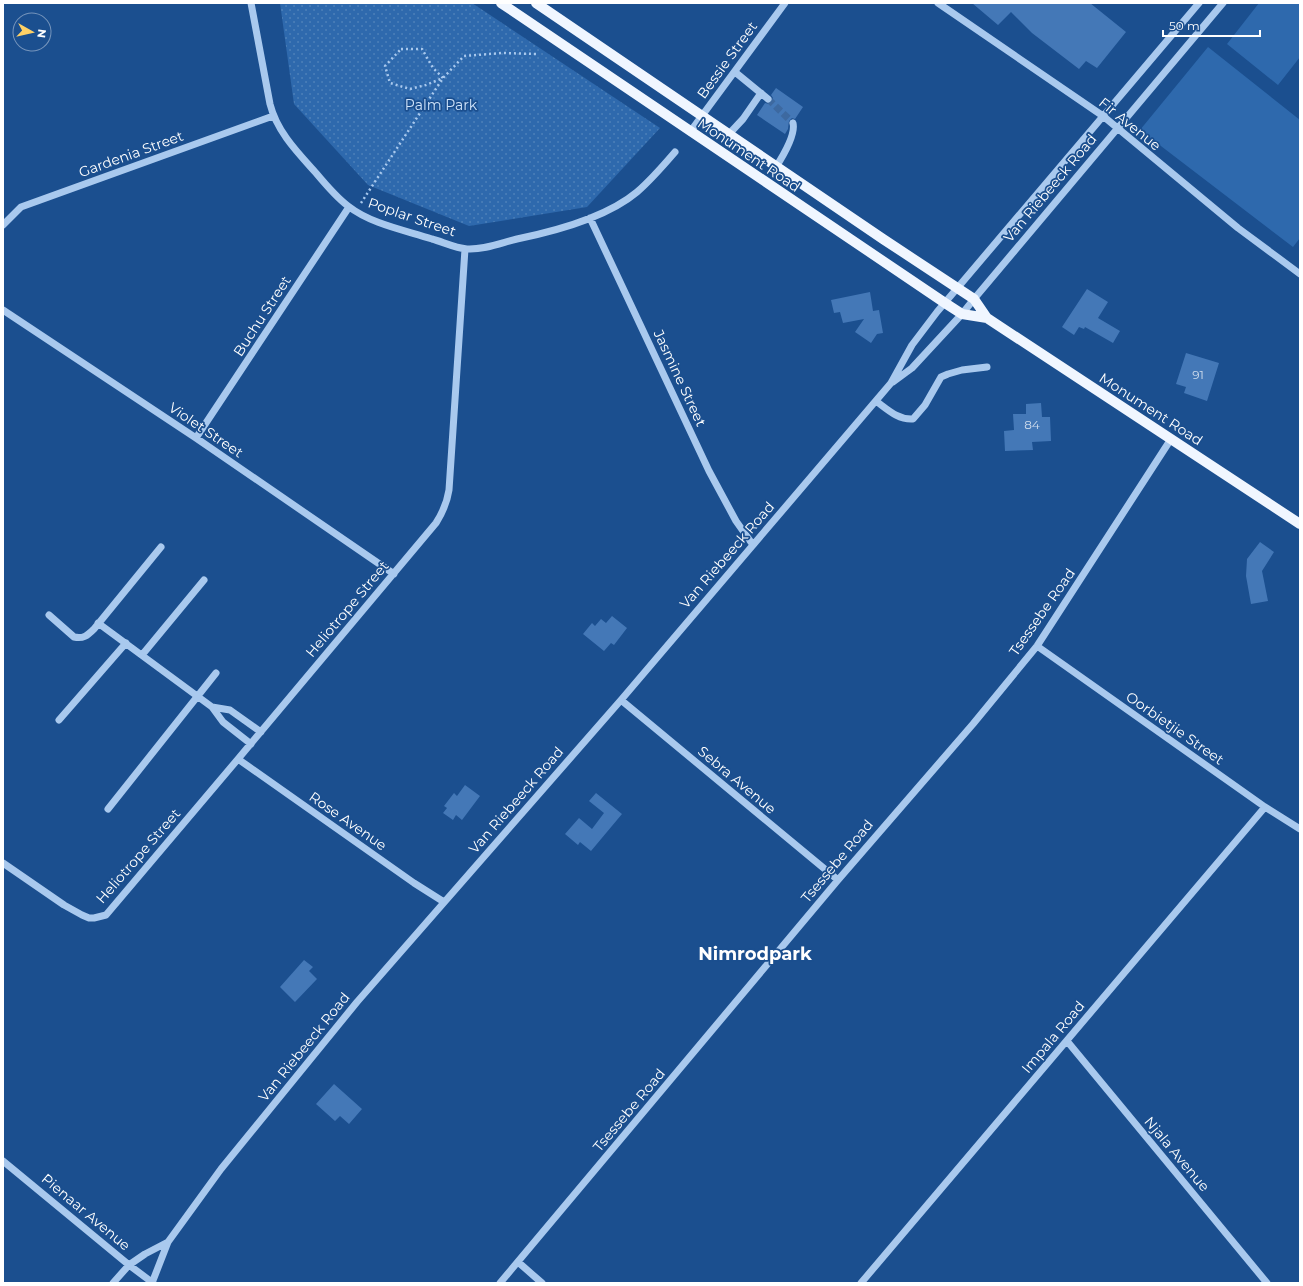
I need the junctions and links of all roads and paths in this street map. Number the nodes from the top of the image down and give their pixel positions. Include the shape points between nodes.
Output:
1 (251, 3) edge
2 (501, 3) edge
3 (536, 3) edge
4 (785, 3) edge
5 (938, 3) edge
6 (1199, 3) edge
7 (1223, 3) edge
8 (537, 54) dead end
9 (735, 72) junction
10 (443, 78) junction
11 (761, 93) junction
12 (768, 99) tunnel mouth
13 (273, 116) junction
14 (702, 116) junction
15 (1103, 116) junction
16 (793, 123) dead end
17 (1117, 128) junction
18 (690, 132) junction
19 (729, 134) junction
20 (675, 152) dead end
21 (776, 167) junction
22 (352, 209) junction
23 (590, 218) junction
24 (3, 225) edge
25 (465, 249) junction
26 (1300, 274) edge
27 (958, 289) junction
28 (974, 299) junction
29 (946, 304) junction
30 (3, 310) edge
31 (962, 314) junction
32 (987, 318) junction
33 (987, 367) dead end
34 (891, 383) junction
35 (876, 401) junction
36 (196, 438) junction
37 (1171, 439) junction
38 (1300, 524) edge
39 (753, 545) junction
40 (161, 547) dead end
41 (394, 574) junction
42 (204, 580) dead end
43 (49, 616) dead end
44 (98, 623) junction
45 (126, 643) junction
46 (1037, 646) junction
47 (142, 655) junction
48 (216, 673) dead end
49 (197, 696) junction
50 (621, 700) junction
51 (212, 706) junction
52 (58, 720) dead end
53 (261, 732) junction
54 (251, 744) junction
55 (238, 759) junction
56 (1265, 807) junction
57 (108, 810) dead end
58 (1300, 829) edge
59 (3, 863) edge
60 (838, 880) junction
61 (444, 902) junction
62 (1067, 1041) junction
63 (3, 1161) edge
64 (168, 1242) junction
65 (518, 1262) junction
66 (129, 1265) junction
67 (113, 1283) edge
68 (153, 1283) edge
69 (500, 1283) edge
70 (542, 1283) edge
71 (861, 1283) edge
72 (1267, 1283) edge

1 - 13 street, Poplar Street
2 - 18 main road, Monument Road
3 - 14 main road, Monument Road
4 - 9 street, Bessie Street
5 - 15 street, Fir Avenue
6 - 15 street, Van Riebeeck Road
7 - 17 street, Van Riebeeck Road
8 - 10 path via 464,56
9 - 11 street
9 - 14 street, Bessie Street
10 - 10 path via 433,68 422,49 401,49 385,66 390,83 410,89
10 - 22 path
11 - 12 street
11 - 19 street
13 - 22 street, Poplar Street via 280,130 306,162 340,200
13 - 24 street, Gardenia Street via 21,207
14 - 18 street, Bessie Street
14 - 19 main road, Monument Road
15 - 17 street, Fir Avenue
15 - 27 street, Van Riebeeck Road
16 - 21 street via 794,129
17 - 26 street, Fir Avenue via 1238,228
17 - 28 street, Van Riebeeck Road
18 - 29 main road, Monument Road
19 - 21 main road, Monument Road
20 - 23 street, Poplar Street via 636,192 616,206
21 - 27 main road, Monument Road
22 - 25 street, Poplar Street via 381,223
22 - 36 street, Buchu Street
23 - 25 street, Poplar Street via 543,234
23 - 39 street, Jasmine Street via 709,471 736,521
25 - 41 street, Heliotrope Street via 449,490 442,515
27 - 28 main road, Monument Road
27 - 29 street, Van Riebeeck Road
28 - 31 street, Van Riebeeck Road
28 - 32 main road, Monument Road
29 - 31 main road, Monument Road
29 - 34 street, Van Riebeeck Road via 912,345
30 - 36 street, Violet Street
31 - 32 main road, Monument Road
31 - 34 street, Van Riebeeck Road via 912,368
32 - 37 main road, Monument Road
33 - 35 street via 962,370 941,377 925,405 913,419 904,420
34 - 35 street, Van Riebeeck Road
35 - 39 street, Van Riebeeck Road
36 - 41 street, Violet Street
37 - 38 main road, Monument Road
37 - 46 street, Tsessebe Road
39 - 50 street, Van Riebeeck Road
40 - 44 street
41 - 53 street, Heliotrope Street
42 - 47 street
43 - 44 street via 70,635 79,638 89,634
44 - 45 street
45 - 47 street
45 - 52 street
46 - 56 street, Oorbietjie Street
46 - 60 street, Tsessebe Road
47 - 49 street
48 - 49 street
49 - 51 street
49 - 57 street
50 - 60 street, Sebra Avenue
50 - 61 street, Van Riebeeck Road
51 - 53 street via 230,710
51 - 54 street via 223,722
53 - 54 street, Heliotrope Street
54 - 55 street, Heliotrope Street
55 - 59 street, Heliotrope Street via 106,915 94,918 82,915
55 - 61 street, Rose Avenue
56 - 58 street, Oorbietjie Street
56 - 62 street, Impala Road
60 - 65 street, Tsessebe Road
61 - 64 street, Van Riebeeck Road via 357,1002 226,1163
62 - 71 street, Impala Road
62 - 72 street, Njala Avenue
63 - 66 street, Pienaar Avenue
64 - 66 street, Van Riebeeck Road
64 - 68 street, Van Riebeeck Road
65 - 69 street, Tsessebe Road
65 - 70 street
66 - 67 street, Van Riebeeck Road
66 - 68 street, Pienaar Avenue

